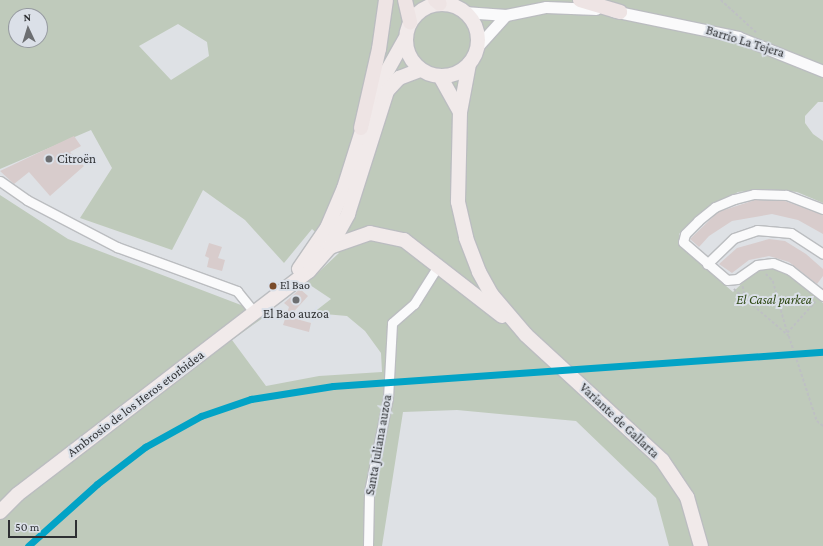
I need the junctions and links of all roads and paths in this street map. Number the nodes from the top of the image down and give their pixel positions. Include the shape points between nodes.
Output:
1 (386, 0) edge
2 (405, 0) edge
3 (580, 0) edge
4 (721, 0) edge
5 (438, 2) edge
6 (464, 12) junction
7 (620, 12) junction
8 (506, 15) junction
9 (410, 22) junction
10 (406, 39) junction
11 (762, 45) junction
12 (477, 47) junction
13 (469, 64) junction
14 (420, 70) junction
15 (823, 71) edge
16 (440, 76) junction
17 (460, 112) junction
18 (361, 128) junction
19 (0, 181) edge
20 (823, 209) edge
21 (330, 247) junction
22 (823, 254) edge
23 (707, 264) junction
24 (438, 266) junction
25 (760, 273) dead end
26 (727, 280) junction
27 (744, 281) dead end
28 (274, 298) junction
29 (820, 298) edge
30 (746, 300) junction
31 (255, 313) junction
32 (788, 333) junction
33 (526, 335) junction
34 (789, 336) junction
35 (823, 426) edge
36 (0, 512) edge
37 (368, 546) edge
38 (701, 546) edge

1 - 18 highway via 380,49
2 - 9 highway
3 - 7 highway
4 - 11 path via 748,22 759,35
5 - 6 main road
5 - 9 main road via 423,10
6 - 8 street, Barrio La Tejera
6 - 12 main road via 475,28
7 - 8 street, Barrio La Tejera via 559,7
7 - 11 street, Barrio La Tejera via 713,30
8 - 12 street
9 - 10 main road
10 - 14 main road via 409,56
10 - 18 main road via 378,84
11 - 15 street, Barrio La Tejera
12 - 13 main road
13 - 16 main road via 456,73
13 - 17 main road, Variante de Gallarta
14 - 16 main road
14 - 21 main road via 399,78 387,91 362,177 348,214
16 - 17 main road
17 - 33 main road, Variante de Gallarta via 458,202 466,238 492,295
18 - 28 main road via 344,188 327,228 307,259
19 - 31 street via 27,200 117,247 237,291
20 - 23 street via 803,200 767,194 734,199 715,207 698,221 684,238 686,246
21 - 24 main road via 370,233 389,235 404,240
21 - 28 main road via 309,271
22 - 23 street via 791,233 758,230 734,238
23 - 26 street
24 - 33 main road
24 - 37 street, Santa Juliana auzoa via 414,304 392,323 389,389 369,492
25 - 32 path via 766,273 773,281
26 - 29 street via 737,279 757,265 773,263 790,270
26 - 30 path
27 - 30 path
28 - 31 main road, Ambrosio de los Heros etorbidea
29 - 32 path
30 - 34 path
31 - 36 main road, Ambrosio de los Heros etorbidea via 24,489
32 - 34 path
33 - 38 main road, Variante de Gallarta via 662,460 687,496
34 - 35 path via 817,421

